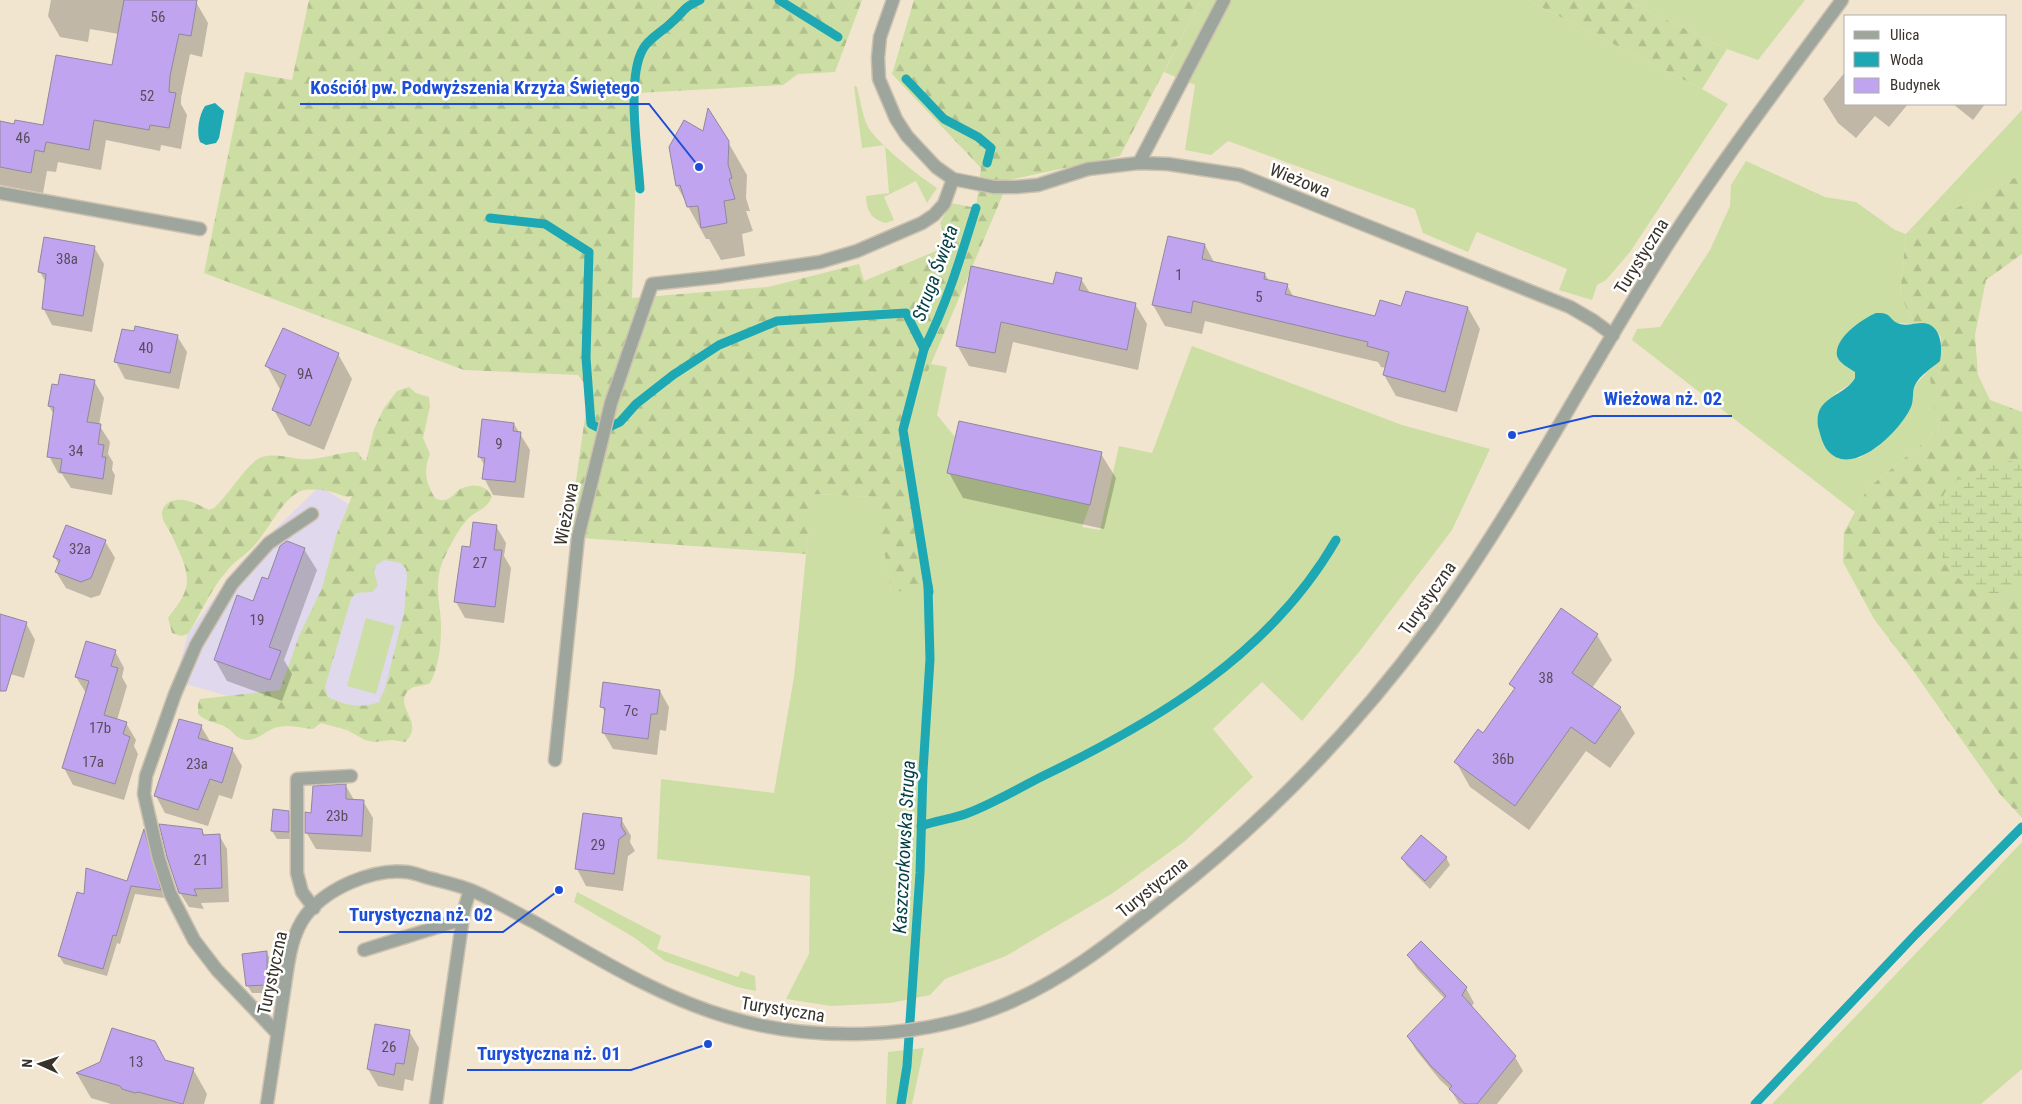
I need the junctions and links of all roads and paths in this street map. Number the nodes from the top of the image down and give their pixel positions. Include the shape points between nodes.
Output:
1 (893, 0) edge
2 (1224, 0) edge
3 (1842, 0) edge
4 (1139, 163) junction
5 (953, 179) junction
6 (0, 193) edge
7 (200, 229) dead end
8 (1613, 336) junction
9 (312, 514) dead end
10 (555, 760) dead end
11 (351, 776) dead end
12 (470, 890) junction
13 (314, 908) junction
14 (463, 919) junction
15 (364, 950) dead end
16 (278, 1032) junction
17 (267, 1104) edge
18 (436, 1104) edge

1 - 5 street via 880,37 878,58 880,79 889,106 907,136 936,167
2 - 4 street
3 - 8 street, Turystyczna via 1737,142 1671,240
4 - 5 street, Wieżowa via 1088,169 1038,185 1016,187 987,186
4 - 8 street, Wieżowa via 1240,175 1570,307
5 - 10 street, Wieżowa via 944,204 934,215 857,250 820,262 652,284 610,402 578,537
6 - 7 street
8 - 12 street, Turystyczna via 1466,574 1428,628 1364,707 1265,814 1194,876 1084,962 1041,988 996,1008 920,1028 845,1035 786,1030 726,1017 686,1003
9 - 16 street via 269,543 232,584 196,645 146,776 144,794 170,893 194,940 217,970
11 - 13 street via 297,779 297,873 302,892
12 - 13 street, Turystyczna via 406,872 382,873 340,887
12 - 14 street
13 - 16 street, Turystyczna via 305,916 290,955
14 - 15 street
14 - 18 street
16 - 17 street, Turystyczna

